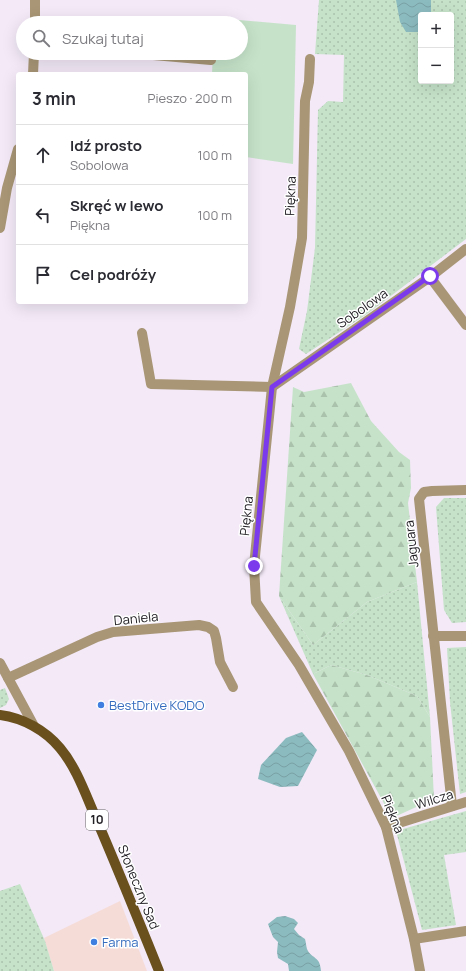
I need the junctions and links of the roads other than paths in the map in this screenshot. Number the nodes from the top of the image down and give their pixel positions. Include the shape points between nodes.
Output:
1 (35, 0) edge
2 (35, 16) edge
3 (310, 59) dead end
4 (34, 60) edge
5 (33, 72) edge
6 (16, 156) edge
7 (0, 228) edge
8 (466, 249) edge
9 (430, 276) junction
10 (466, 325) edge
11 (142, 333) dead end
12 (272, 387) junction
13 (466, 490) edge
14 (433, 636) junction
15 (466, 636) edge
16 (0, 662) edge
17 (8, 678) junction
18 (233, 687) dead end
19 (0, 715) edge
20 (34, 726) junction
21 (466, 802) edge
22 (452, 806) junction
23 (386, 827) junction
24 (466, 931) edge
25 (414, 940) junction
26 (158, 971) edge
27 (420, 971) edge

1 - 2 street
3 - 12 street, Piękna via 305,101 302,238
4 - 5 street
6 - 7 street
8 - 9 street, Sobolowa
9 - 10 street
9 - 12 street, Sobolowa
11 - 12 street via 151,384
12 - 23 street, Piękna via 254,566 256,602 303,672 349,751
13 - 14 street, Jaguara via 424,492 419,499
14 - 15 street
14 - 22 street, Jaguara
16 - 17 street
17 - 18 street, Daniela via 113,632 199,625 214,631 220,662
17 - 20 street
19 - 20 main road, Słoneczny Sad / 10 via 13,717
20 - 26 main road, Słoneczny Sad / 10 via 60,747 77,777 108,846
21 - 22 street, Wilcza
22 - 23 street, Wilcza
23 - 25 street, Piękna
24 - 25 street
25 - 27 street, Piękna

